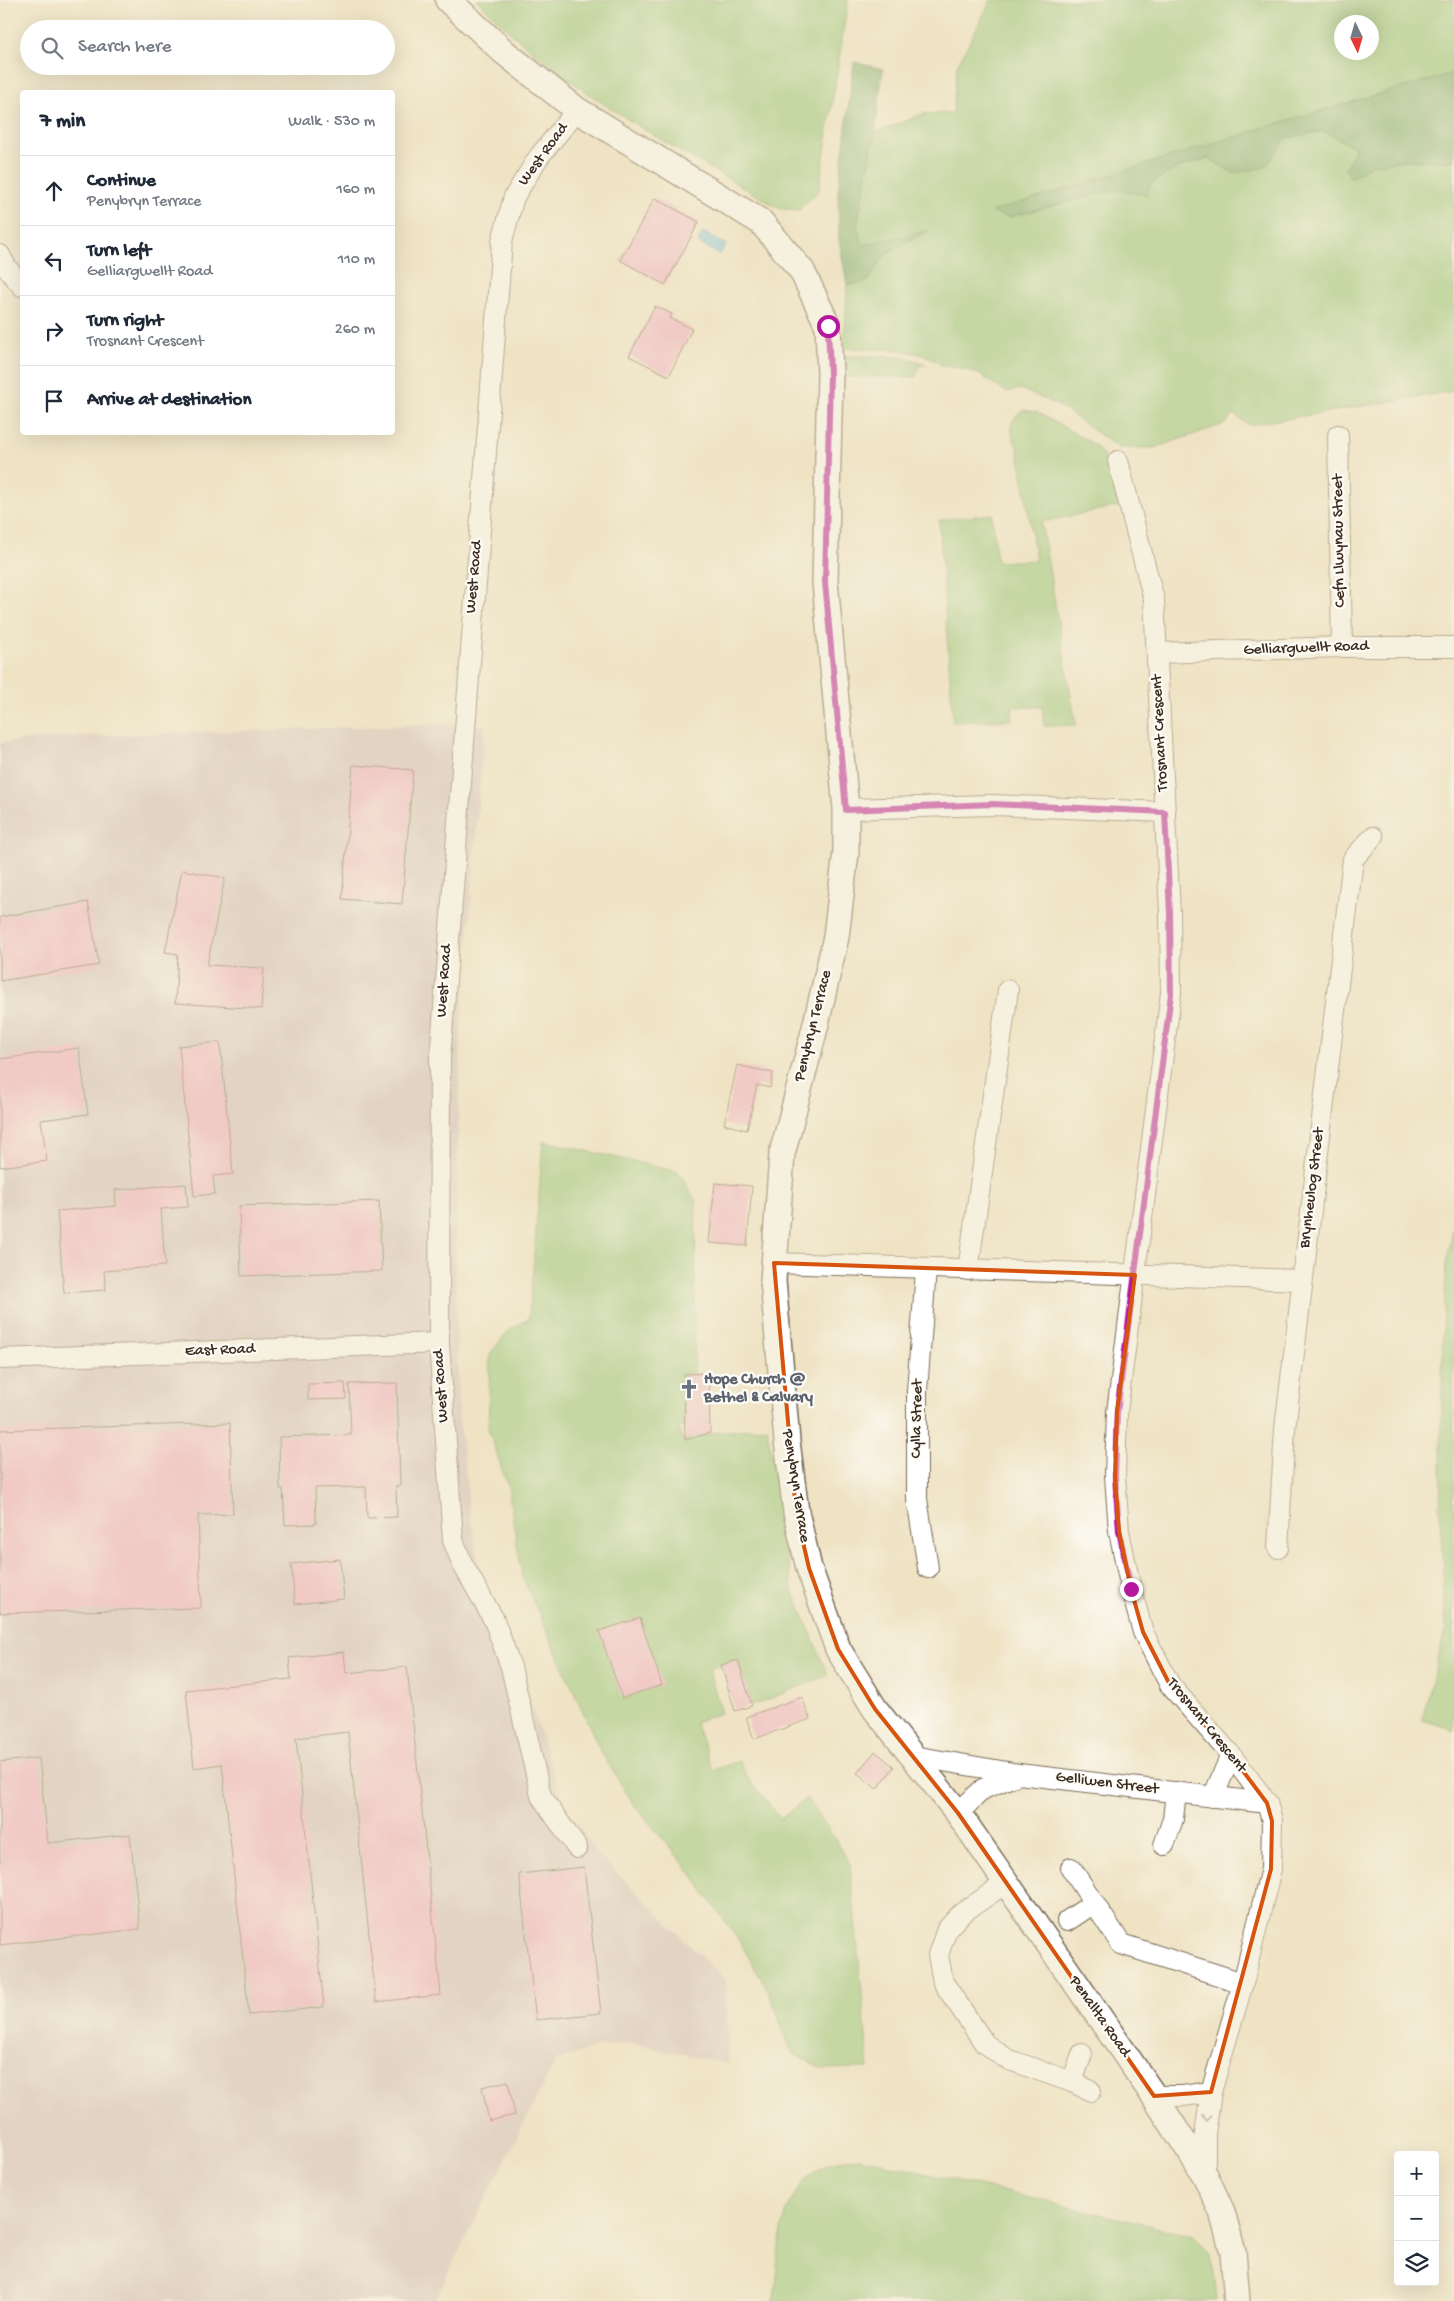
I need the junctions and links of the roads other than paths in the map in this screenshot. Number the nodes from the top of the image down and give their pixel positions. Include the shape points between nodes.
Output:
1 (448, 0) edge
2 (577, 110) junction
3 (0, 255) edge
4 (20, 284) edge
5 (1338, 434) dead end
6 (1118, 461) dead end
7 (1454, 646) edge
8 (1342, 647) junction
9 (1158, 653) junction
10 (846, 810) junction
11 (1165, 812) junction
12 (1373, 837) dead end
13 (1008, 990) dead end
14 (774, 1263) junction
15 (926, 1270) junction
16 (968, 1270) junction
17 (1135, 1275) junction
18 (1302, 1280) junction
19 (439, 1343) junction
20 (0, 1359) edge
21 (1278, 1548) dead end
22 (928, 1568) dead end
23 (1231, 1755) junction
24 (912, 1756) junction
25 (1019, 1774) junction
26 (1176, 1792) junction
27 (1213, 1796) junction
28 (1267, 1803) junction
29 (958, 1813) junction
30 (1164, 1845) dead end
31 (577, 1848) dead end
32 (1071, 1868) dead end
33 (1006, 1883) junction
34 (1094, 1902) junction
35 (1068, 1921) dead end
36 (1243, 1983) junction
37 (1082, 2054) dead end
38 (1072, 2082) junction
39 (1091, 2091) dead end
40 (1211, 2092) junction
41 (1154, 2096) junction
42 (1206, 2175) junction
43 (1237, 2301) edge

1 - 2 street, Penybryn Terrace via 504,52
2 - 10 street, Penybryn Terrace via 761,222 802,271 828,326 830,374 825,582
2 - 19 street, West Road via 538,158 514,197 502,240 440,1060
3 - 4 street
5 - 8 street, Cefn Llwynau Street
6 - 9 street, Trosnant Crescent via 1154,600
7 - 8 street, Gelliargwellt Road
8 - 9 street, Gelliargwellt Road
9 - 11 street, Trosnant Crescent
10 - 11 street via 992,804
10 - 14 street, Penybryn Terrace via 846,852 836,937 782,1154
11 - 17 street, Trosnant Crescent via 1171,994
12 - 18 street, Brynheulog Street via 1353,859
13 - 16 street
14 - 15 street
14 - 24 street, Penybryn Terrace via 787,1441 796,1512 809,1568 838,1649 876,1709
15 - 16 street
15 - 22 street, Cylla Street via 917,1391 917,1499
16 - 17 street
17 - 18 street
17 - 23 street, Trosnant Crescent via 1117,1412 1115,1476 1119,1531 1143,1632 1170,1685
18 - 21 street, Brynheulog Street via 1286,1428
19 - 20 street, East Road
19 - 31 street, West Road via 453,1540 494,1620 511,1667 540,1796
23 - 27 street
23 - 28 street, Trosnant Crescent
24 - 25 street
24 - 29 street, Penallta Road
25 - 26 street, Gelliwen Street
25 - 29 street, Gelliwen Street via 983,1789
26 - 27 street, Gelliwen Street
26 - 30 street via 1173,1819
27 - 28 street, Gelliwen Street
28 - 36 street, Trosnant Crescent via 1272,1821 1271,1869
29 - 33 street, Penallta Road
32 - 34 street
33 - 38 street via 962,1913 947,1929 938,1955 943,1982 984,2044 1007,2059
33 - 41 street, Penallta Road
34 - 35 street
34 - 36 street via 1121,1944
36 - 40 street, Trosnant Crescent
37 - 38 street
38 - 39 street
40 - 41 street
40 -> 42 street, Trosnant Crescent via 1205,2134
41 - 42 street, Penallta Road
42 - 43 street, Penallta Road via 1222,2212 1233,2252

